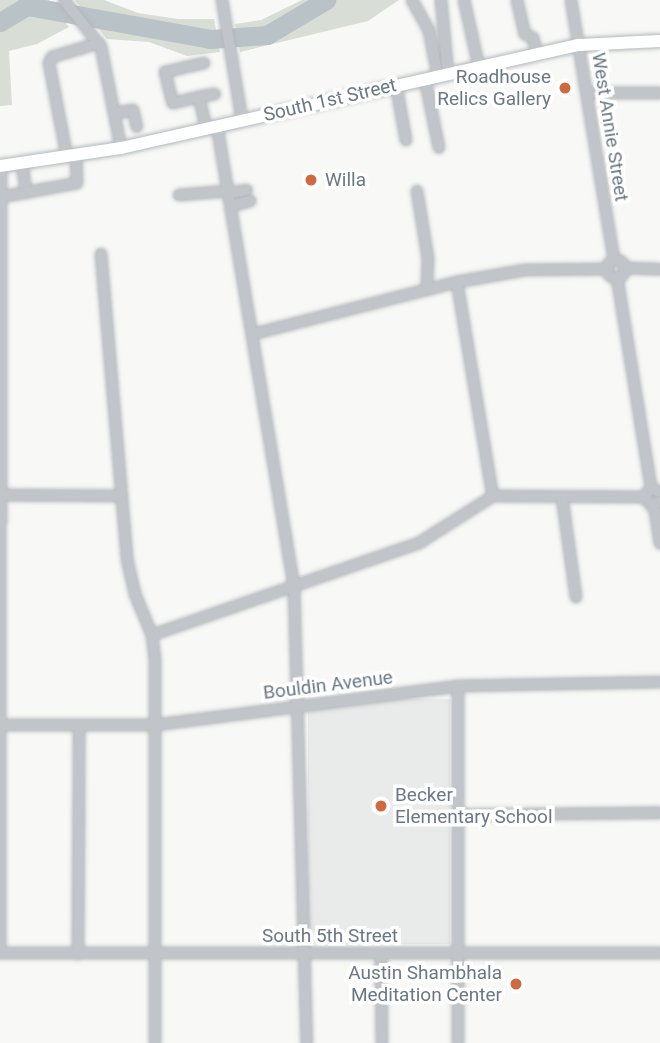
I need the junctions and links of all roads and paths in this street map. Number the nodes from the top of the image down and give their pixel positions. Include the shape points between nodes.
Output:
1 (64, 0) edge
2 (222, 0) edge
3 (412, 0) edge
4 (442, 0) edge
5 (464, 0) edge
6 (517, 0) edge
7 (571, 0) edge
8 (660, 41) edge
9 (99, 43) junction
10 (579, 45) junction
11 (537, 54) junction
12 (204, 63) dead end
13 (479, 67) junction
14 (437, 76) junction
15 (396, 85) junction
16 (587, 93) junction
17 (660, 93) edge
18 (215, 94) dead end
19 (199, 97) junction
20 (115, 113) junction
21 (242, 120) junction
22 (136, 127) dead end
23 (211, 127) junction
24 (406, 140) dead end
25 (121, 148) junction
26 (439, 148) dead end
27 (71, 156) junction
28 (22, 163) junction
29 (0, 166) edge
30 (417, 191) dead end
31 (229, 192) junction
32 (26, 193) junction
33 (179, 195) dead end
34 (1, 197) edge
35 (231, 205) junction
36 (101, 254) dead end
37 (611, 264) junction
38 (660, 269) edge
39 (621, 273) junction
40 (457, 282) junction
41 (427, 290) junction
42 (253, 334) junction
43 (652, 492) edge
44 (0, 495) edge
45 (122, 495) junction
46 (493, 496) junction
47 (562, 497) junction
48 (657, 503) edge
49 (660, 544) edge
50 (294, 586) junction
51 (576, 597) dead end
52 (152, 635) junction
53 (660, 682) edge
54 (458, 686) junction
55 (299, 706) junction
56 (0, 725) edge
57 (79, 725) junction
58 (155, 725) junction
59 (660, 813) edge
60 (458, 815) junction
61 (0, 953) edge
62 (307, 953) junction
63 (381, 953) junction
64 (660, 953) edge
65 (78, 954) junction
66 (458, 954) junction
67 (155, 955) junction
68 (155, 1043) edge
69 (307, 1043) edge
70 (382, 1043) edge
71 (458, 1043) edge

1 - 9 street
2 - 21 street
3 - 14 street via 429,31
4 - 14 street
5 - 13 street
6 - 11 street via 525,34 534,38
7 - 10 street, West Annie Street
8 - 10 main road, South 1st Street
9 - 20 street
9 - 27 street via 52,57 49,63
10 - 11 main road, South 1st Street
10 - 16 street, West Annie Street
11 - 13 main road, South 1st Street
12 - 19 street via 165,72 173,103
13 - 14 main road, South 1st Street
14 - 15 main road, South 1st Street
14 - 26 street
15 - 21 main road, South 1st Street
15 - 24 street
16 - 17 street
16 - 37 street, West Annie Street
18 - 19 street
19 - 23 street
20 - 22 street via 133,110
20 - 25 street
21 - 23 main road, South 1st Street
23 - 25 main road, South 1st Street
23 - 31 street
25 - 27 main road, South 1st Street
27 - 28 main road, South 1st Street
27 - 32 street via 77,183
28 - 29 main road, South 1st Street
28 - 32 street
29 - 34 street
30 - 41 street via 428,258
31 - 33 street
31 - 35 street
31 - 35 street via 248,195
32 - 34 street
34 - 44 street
35 - 42 street
36 - 45 street
37 - 39 street
37 - 40 street via 526,270
38 - 39 street
39 - 43 street
40 - 41 street
40 - 46 street
41 - 42 street
42 - 50 street
43 - 47 street
43 - 48 street
44 - 45 street
44 - 56 street
45 - 52 street via 130,578
46 - 47 street
46 - 50 street via 419,543
47 - 51 street
48 - 49 street
50 - 52 street
50 - 55 street
52 - 58 street
53 - 54 street, Bouldin Avenue
54 - 55 street, Bouldin Avenue
54 - 60 street
55 - 58 street, Bouldin Avenue
55 - 62 street
56 - 57 street, Bouldin Avenue
56 - 61 street
57 - 58 street, Bouldin Avenue
57 - 65 street
58 - 67 street
59 - 60 street
60 - 66 street
61 - 65 street, South 5th Street
62 - 63 street, South 5th Street
62 - 67 street, South 5th Street
62 - 69 street
63 - 66 street, South 5th Street
63 - 70 street
64 - 66 street, South 5th Street
65 - 67 street, South 5th Street
66 - 71 street
67 - 68 street

